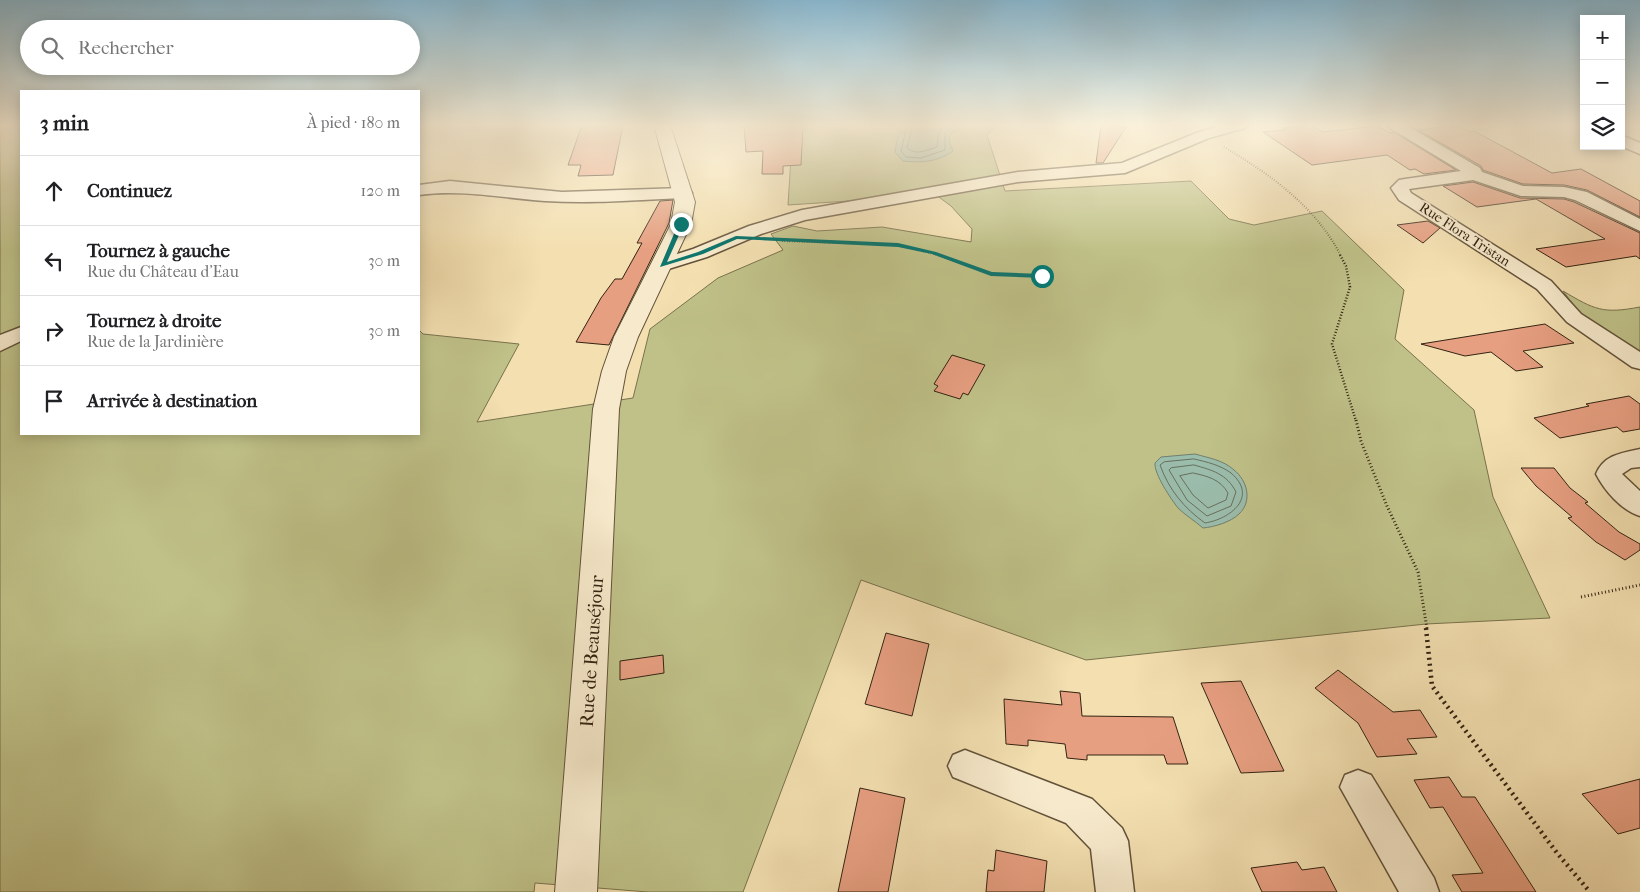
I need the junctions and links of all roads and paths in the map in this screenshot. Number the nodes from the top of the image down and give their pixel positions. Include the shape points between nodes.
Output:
1 (675, 167) edge
2 (1128, 167) edge
3 (1256, 167) edge
4 (1467, 167) edge
5 (1473, 174) junction
6 (420, 190) edge
7 (683, 193) junction
8 (1640, 226) edge
9 (736, 238) junction
10 (662, 265) junction
11 (1042, 276) dead end
12 (20, 334) edge
13 (0, 344) edge
14 (1640, 362) edge
15 (1640, 458) edge
16 (1640, 506) edge
17 (1640, 585) edge
18 (1581, 597) dead end
19 (966, 766) dead end
20 (1358, 787) dead end
21 (576, 892) edge
22 (1116, 892) edge
23 (1420, 892) edge
24 (1590, 892) edge

1 - 7 street, Rue de Beauséjour
2 - 9 street via 992,181 802,215
3 - 24 path via 1299,200 1333,241 1346,266 1350,287 1332,344 1361,441 1418,572 1432,686
4 - 5 street
5 - 8 street via 1521,191 1564,192 1581,196
5 - 14 street, Rue Flora Tristan via 1411,183 1400,188 1412,201 1544,285 1574,318
6 - 7 street via 454,188 546,196
7 - 10 street, Rue de Beauséjour via 685,202 681,224
9 - 10 street
9 - 11 path via 898,245 934,253 991,274
10 - 21 street, Rue de Beauséjour via 626,337 606,409
12 - 13 street
15 - 16 street via 1615,465 1609,474 1614,483
17 - 18 path
19 - 22 street via 1079,811 1109,841
20 - 23 street

